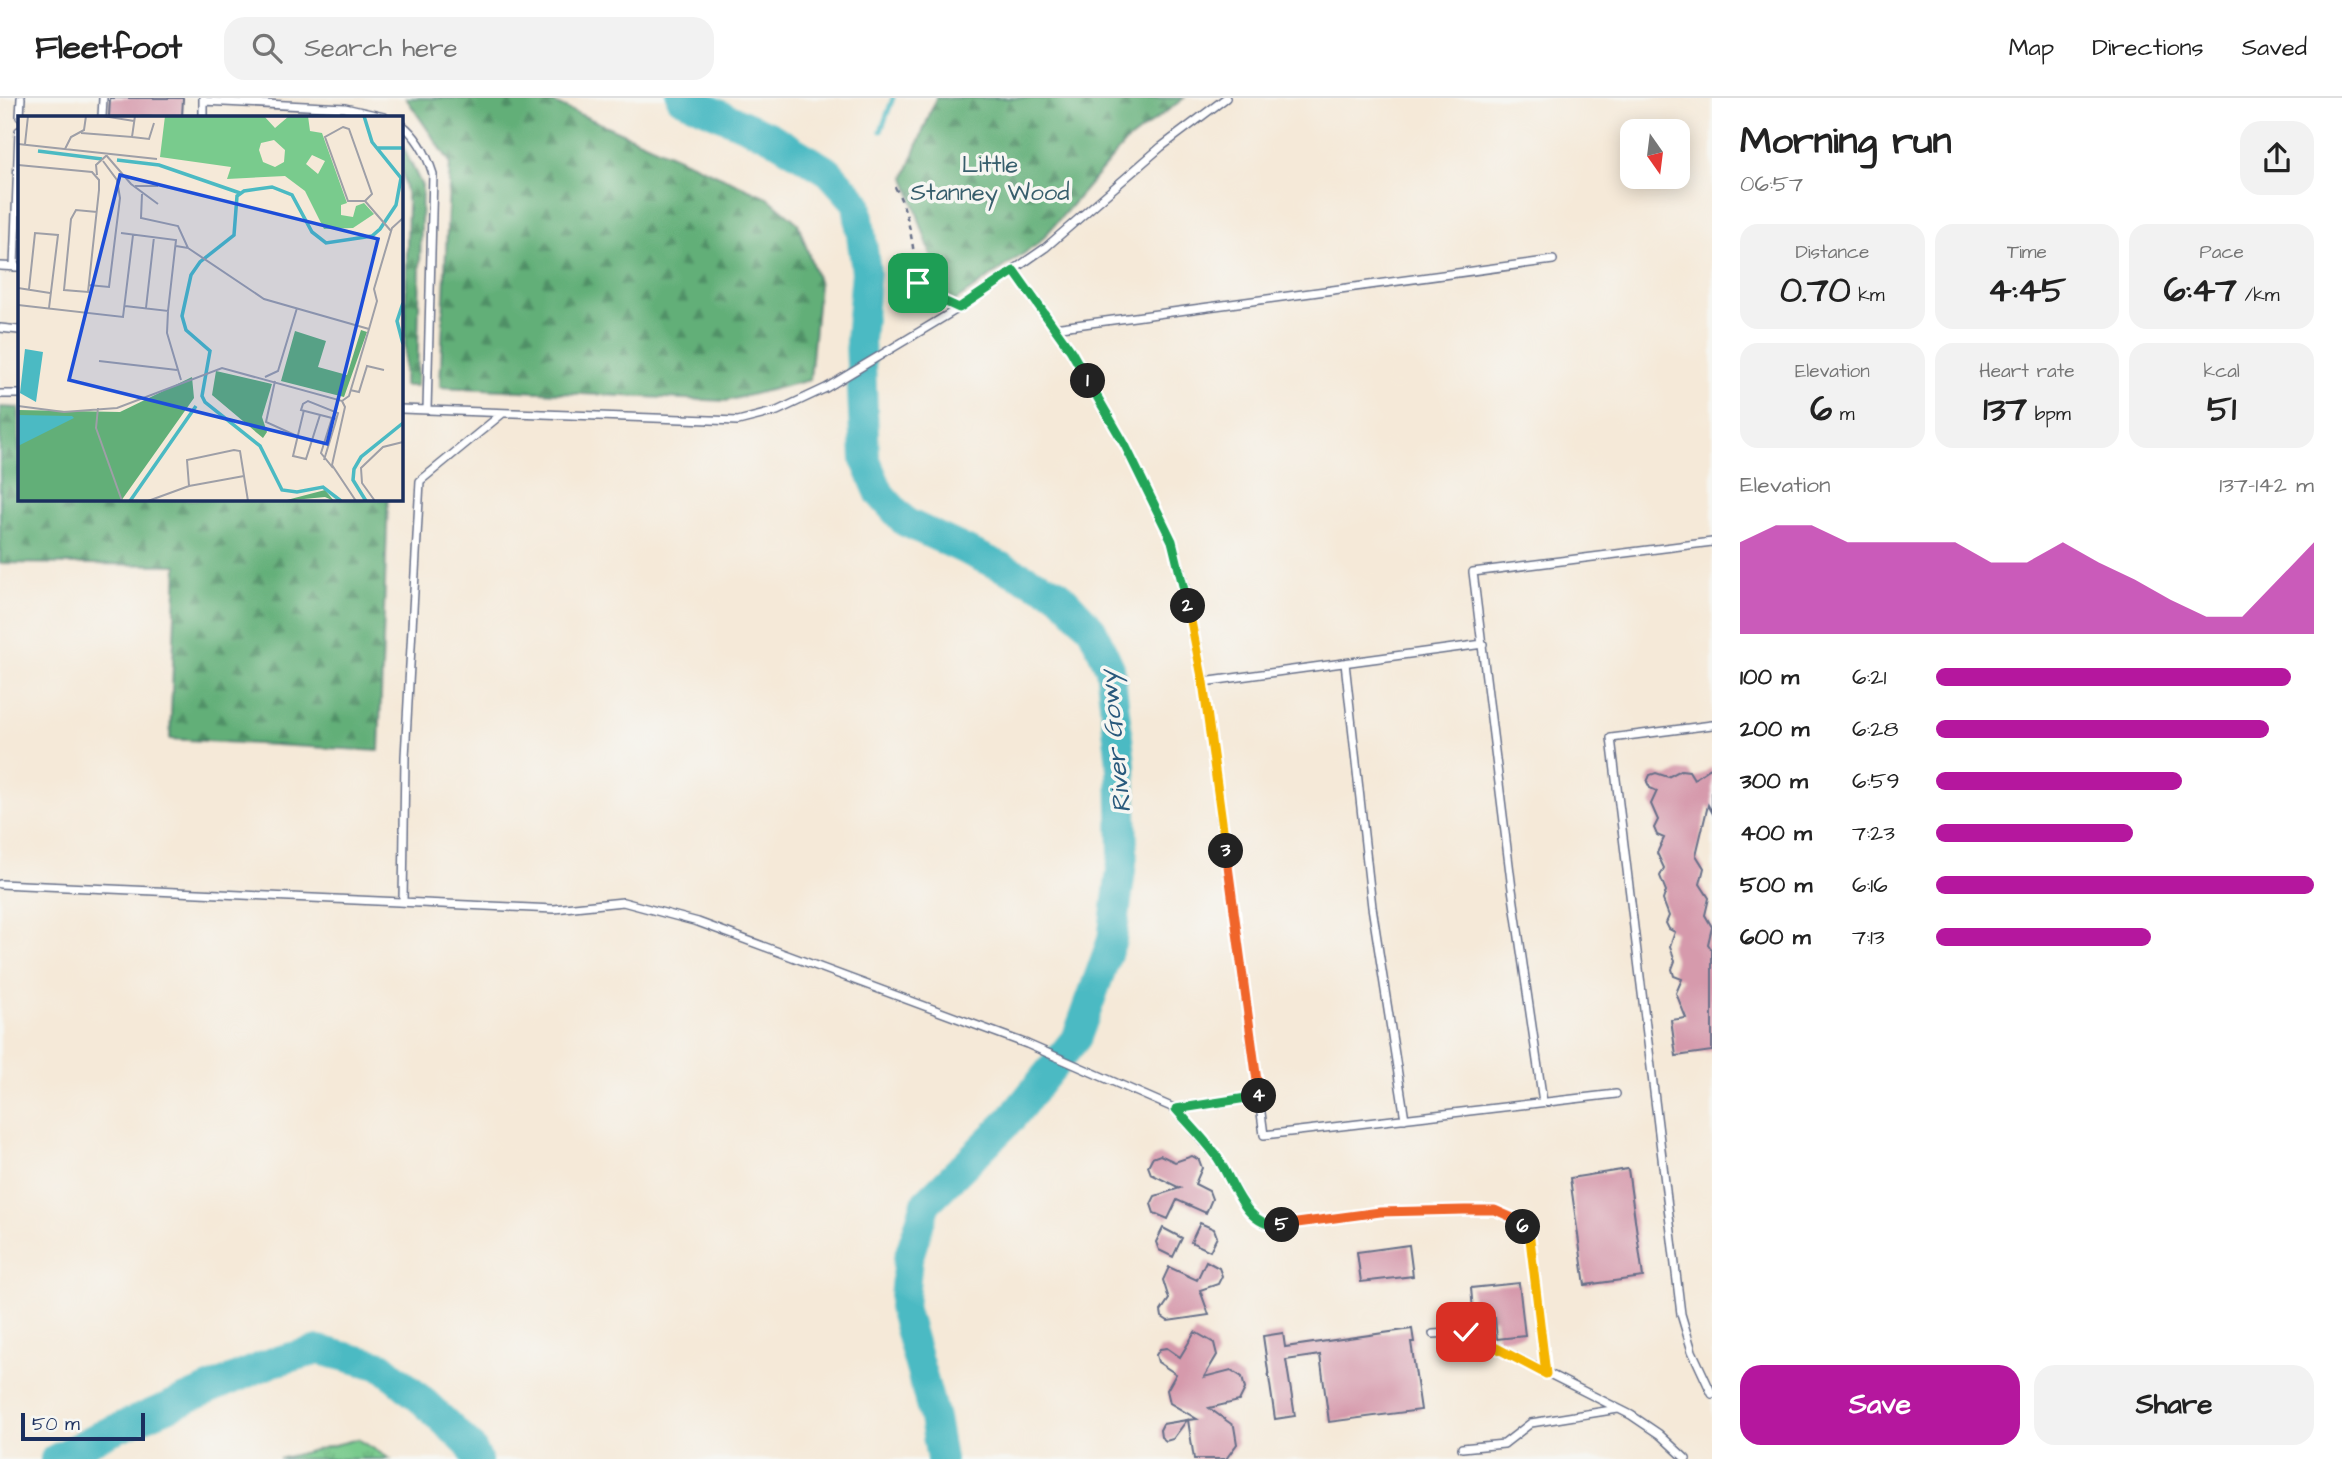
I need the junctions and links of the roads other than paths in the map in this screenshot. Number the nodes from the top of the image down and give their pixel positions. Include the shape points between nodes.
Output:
1 (21, 98) edge
2 (103, 98) edge
3 (1226, 98) edge
4 (203, 99) edge
5 (20, 116) edge
6 (102, 116) edge
7 (380, 116) edge
8 (402, 125) edge
9 (18, 199) edge
10 (1553, 260) dead end
11 (0, 266) edge
12 (17, 267) edge
13 (1014, 271) junction
14 (0, 328) edge
15 (1055, 328) junction
16 (18, 330) edge
17 (0, 394) edge
18 (18, 394) edge
19 (402, 409) edge
20 (427, 410) junction
21 (504, 412) junction
22 (1712, 542) edge
23 (1483, 644) junction
24 (1345, 663) junction
25 (1203, 682) junction
26 (1712, 724) edge
27 (0, 884) edge
28 (403, 902) junction
29 (1616, 1094) dead end
30 (1259, 1096) junction
31 (1543, 1102) junction
32 (1176, 1109) junction
33 (1405, 1119) junction
34 (1433, 1334) dead end
35 (1546, 1374) junction
36 (1712, 1394) edge
37 (1618, 1409) junction
38 (1462, 1448) dead end
39 (1686, 1459) edge

1 - 5 lane
2 - 6 lane
3 - 13 lane
4 - 7 lane via 345,108
8 - 20 lane via 418,141 433,174
9 - 12 lane
10 - 15 lane
11 - 12 lane
13 - 15 lane
13 - 21 lane via 825,388 777,411 738,421
14 - 16 lane
15 - 25 lane via 1125,445 1172,541
17 - 18 lane
19 - 20 lane
20 - 21 lane
21 - 28 lane via 419,481 405,757
22 - 23 lane via 1473,572
23 - 24 lane
23 - 31 lane
24 - 25 lane
24 - 33 lane via 1372,907
25 - 30 lane
26 - 36 lane via 1611,738 1681,1314
27 - 28 lane
28 - 32 lane via 554,909 623,902 698,922 1027,1044
29 - 31 lane
30 - 32 lane
30 - 33 lane via 1264,1135
31 - 33 lane
32 - 35 lane via 1216,1156 1250,1213 1271,1226 1380,1212 1450,1210 1495,1210 1520,1221 1530,1239
34 - 35 lane via 1466,1332
35 - 37 lane
37 - 38 lane via 1531,1423 1504,1444
37 - 39 lane via 1659,1434

